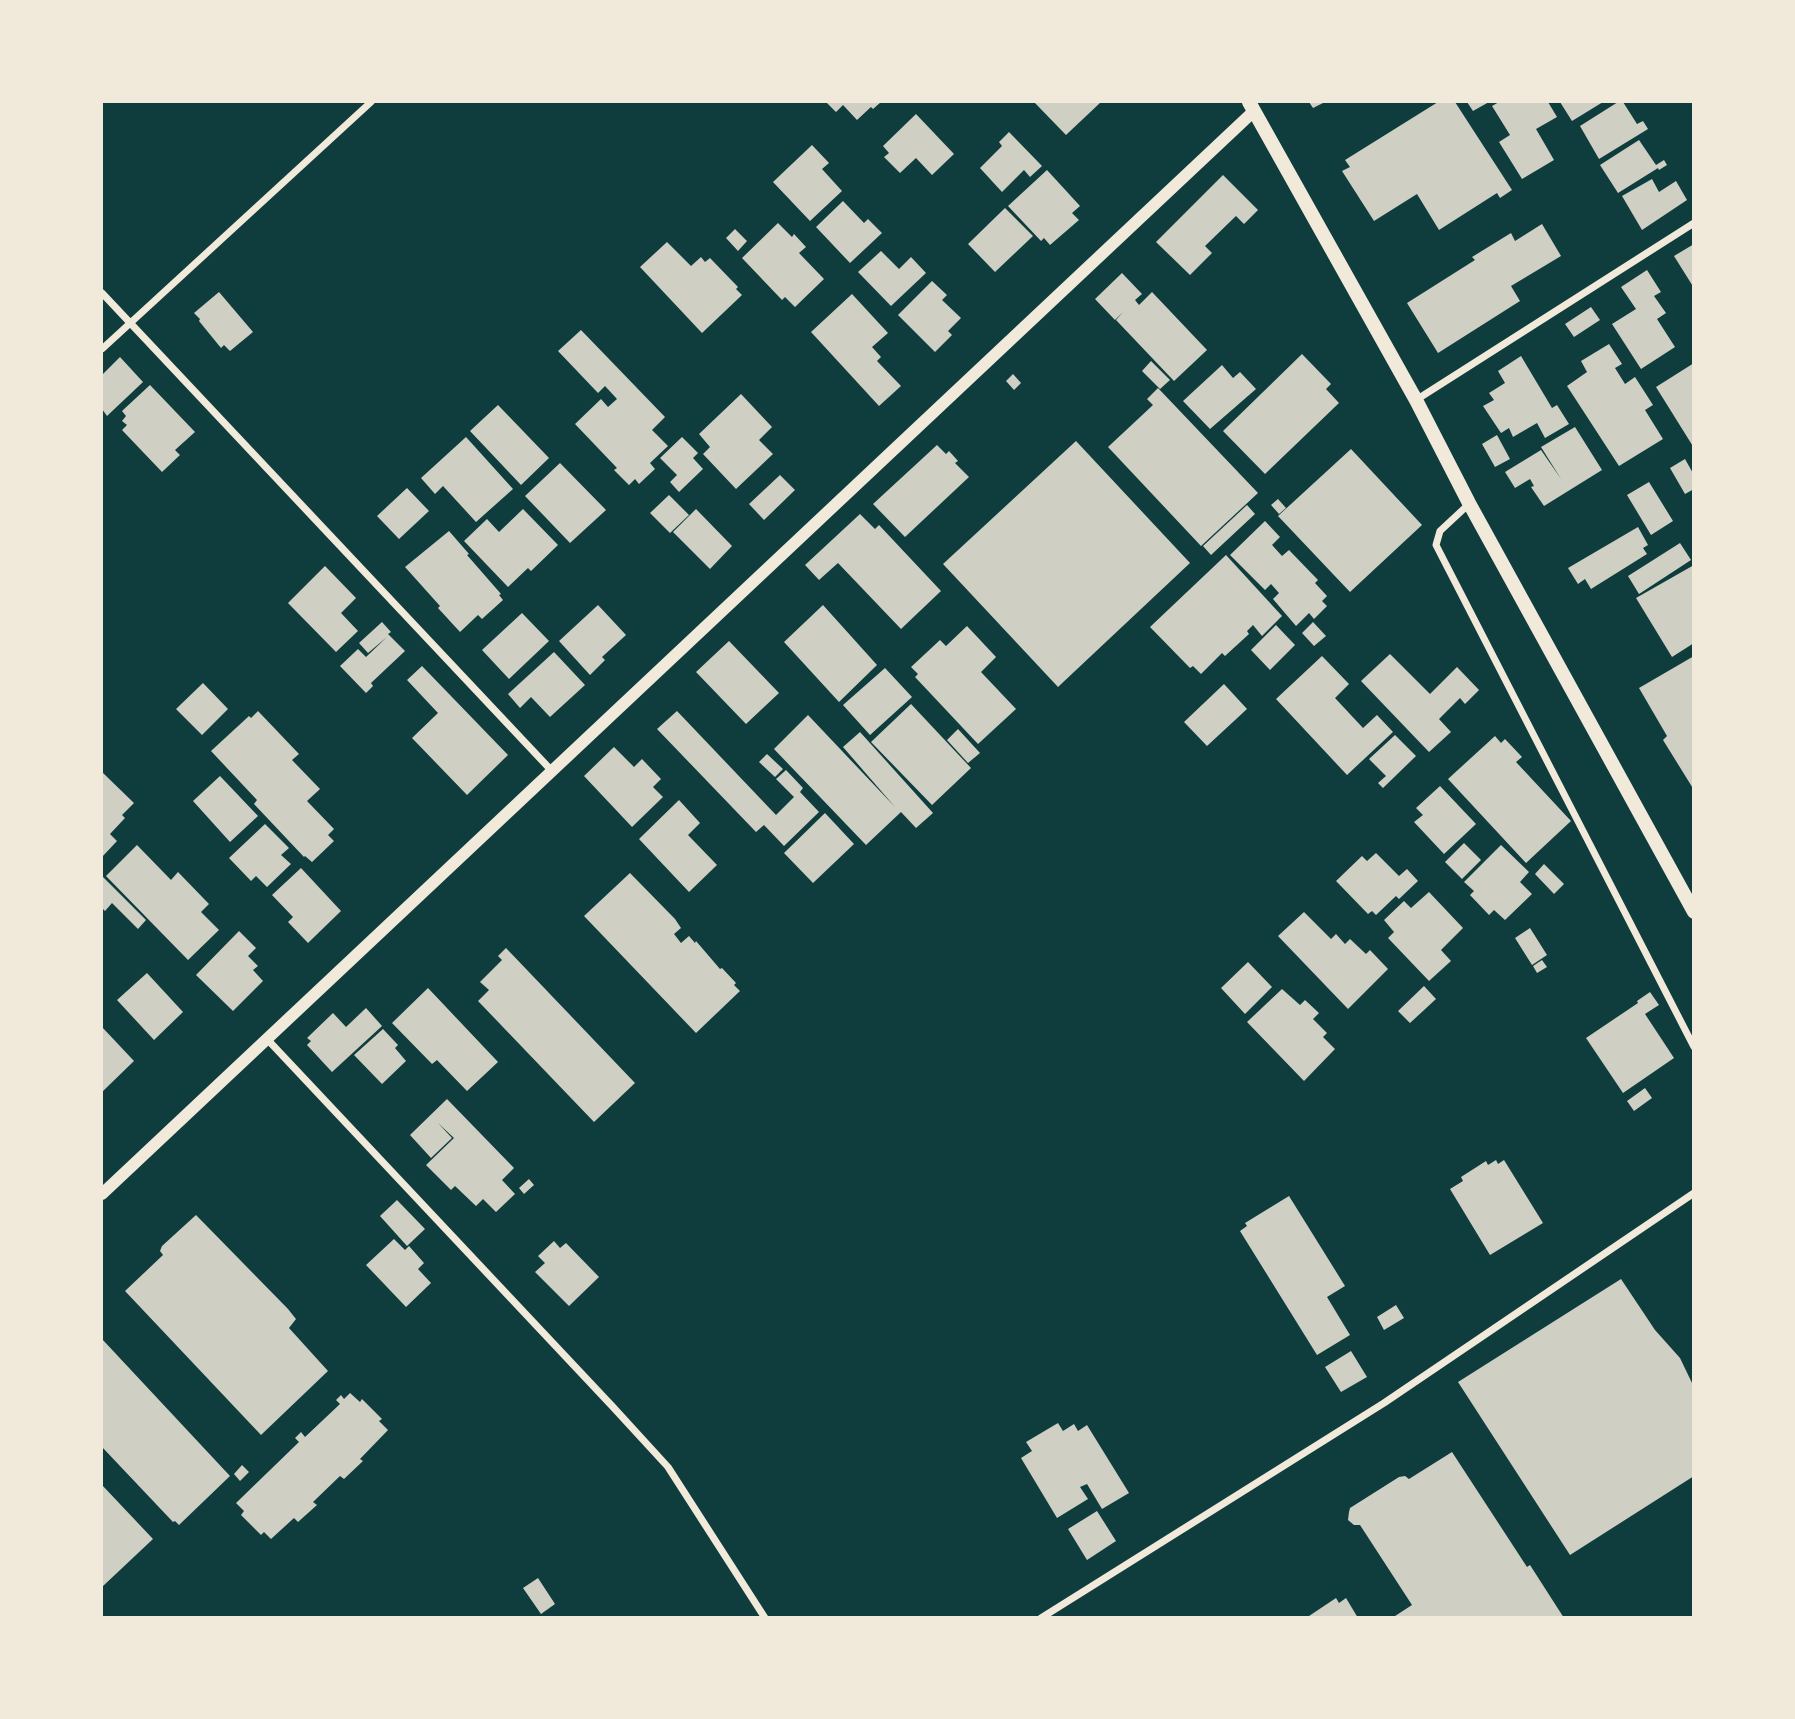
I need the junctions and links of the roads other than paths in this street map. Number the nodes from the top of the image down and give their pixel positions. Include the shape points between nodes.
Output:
1 (371, 102) edge
2 (1252, 106) edge
3 (1693, 223) edge
4 (102, 293) edge
5 (131, 323) junction
6 (102, 349) edge
7 (1416, 400) junction
8 (1469, 503) junction
9 (551, 771) junction
10 (1693, 912) edge
11 (266, 1038) junction
12 (1693, 1047) edge
13 (1693, 1193) edge
14 (102, 1194) edge
15 (765, 1618) edge
16 (1041, 1618) edge

1 - 5 street
2 - 7 main road
2 - 9 street
3 - 7 street
4 - 5 street
5 - 6 street
5 - 9 street
7 - 8 main road
8 - 10 main road
8 - 12 street via 1440,531 1436,545
9 - 11 street
11 - 14 street
11 - 15 street via 668,1467
13 - 16 street via 1395,1396

